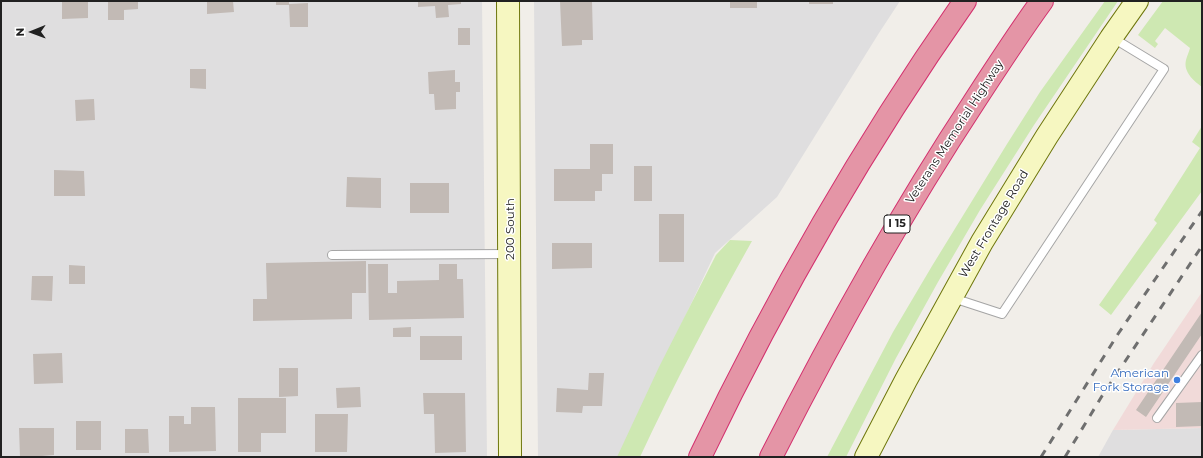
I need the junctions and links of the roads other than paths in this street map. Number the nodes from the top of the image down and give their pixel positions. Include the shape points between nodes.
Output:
1 (508, 1) edge
2 (965, 1) edge
3 (1042, 1) edge
4 (1137, 1) edge
5 (1111, 38) junction
6 (510, 254) junction
7 (332, 255) dead end
8 (950, 298) junction
9 (1202, 355) edge
10 (1157, 418) dead end
11 (510, 457) edge
12 (700, 457) edge
13 (771, 457) edge
14 (866, 457) edge

1 - 6 street, 200 South
2 - 12 highway via 924,60 837,200 773,312
3 - 13 highway, Veterans Memorial Highway / I 15 via 970,107 895,227
4 - 5 street, West Frontage Road
5 - 8 street, West Frontage Road via 982,242
5 - 8 lane via 1164,69 1002,314
6 - 7 lane
6 - 11 street, 200 South
8 - 14 street, West Frontage Road
9 - 10 lane

